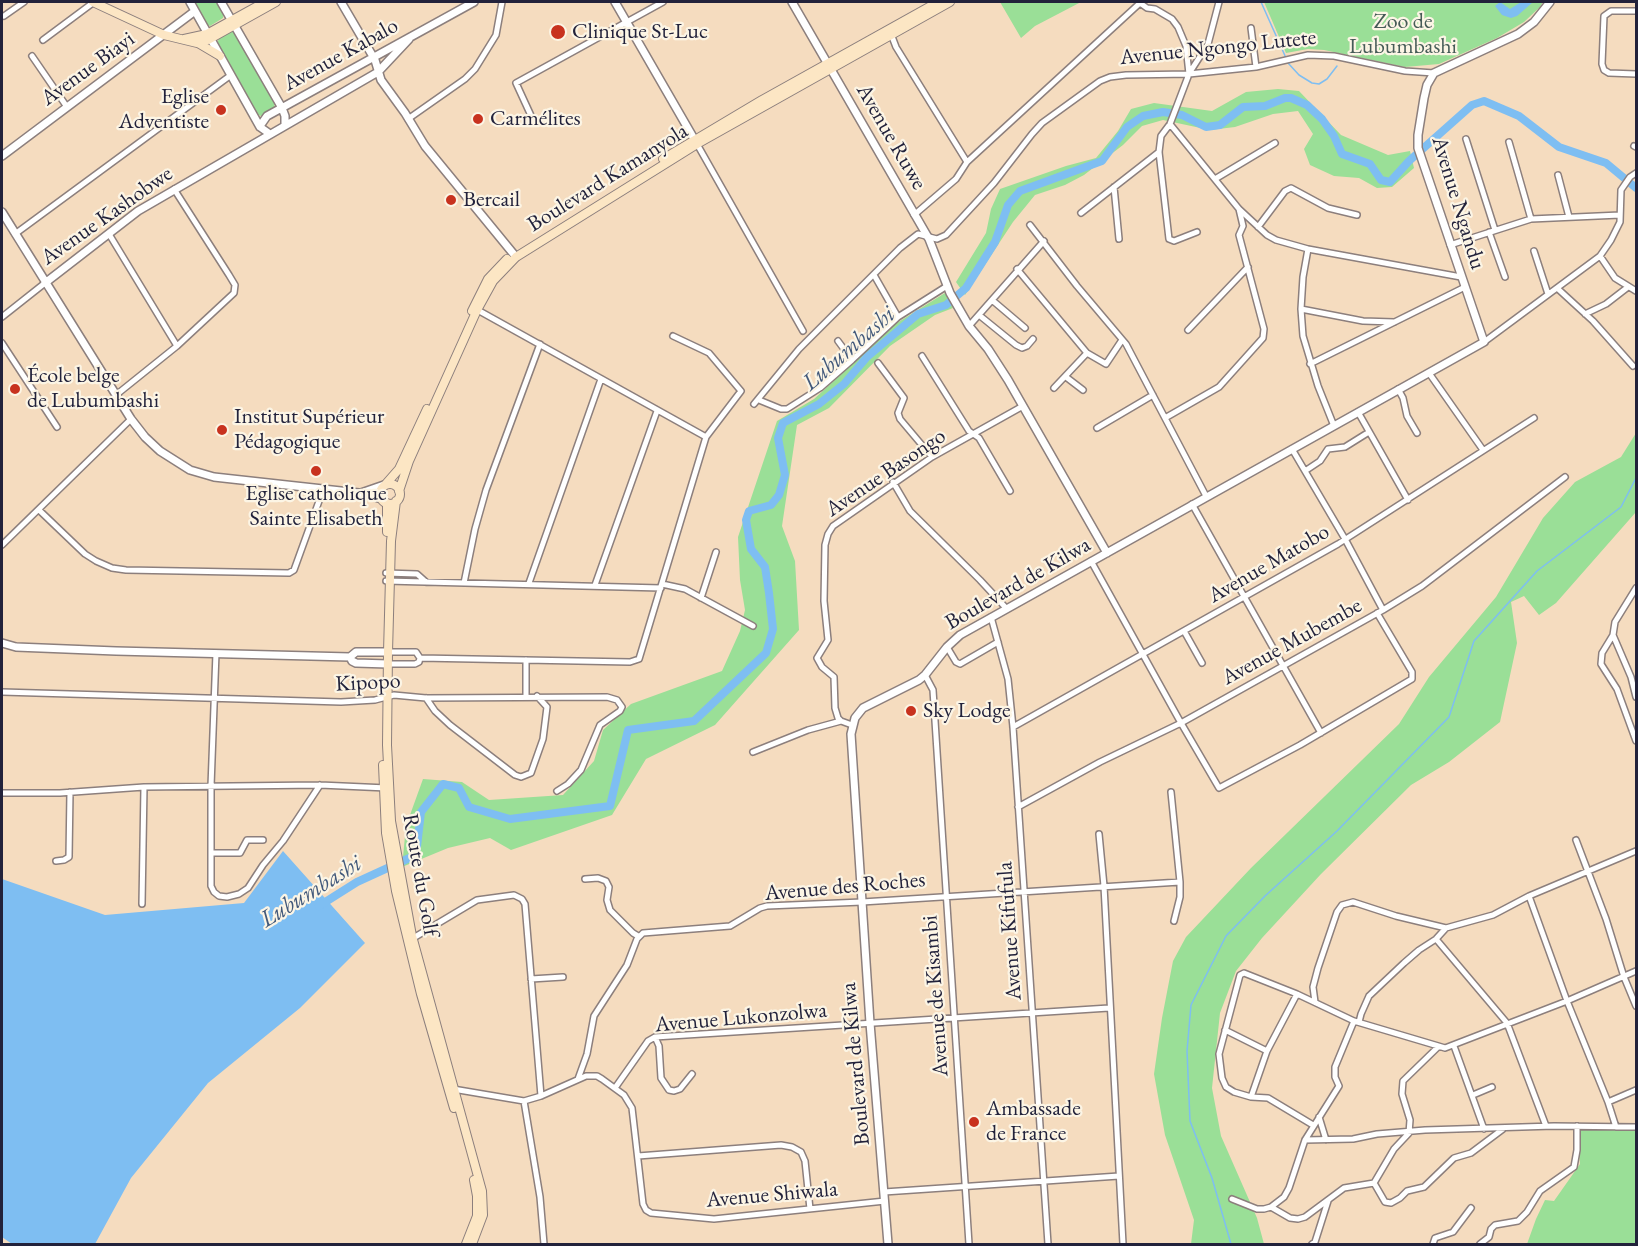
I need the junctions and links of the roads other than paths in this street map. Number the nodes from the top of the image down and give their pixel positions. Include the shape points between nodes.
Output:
1 (24, 2) edge
2 (93, 2) edge
3 (190, 2) edge
4 (221, 2) edge
5 (265, 2) edge
6 (276, 2) edge
7 (341, 2) edge
8 (474, 2) edge
9 (496, 2) edge
10 (615, 2) edge
11 (663, 2) edge
12 (792, 2) edge
13 (938, 2) edge
14 (950, 2) edge
15 (1158, 2) edge
16 (1219, 2) edge
17 (1550, 2) edge
18 (502, 4) edge
19 (1155, 9) junction
20 (195, 11) junction
21 (1636, 11) edge
22 (4, 16) dead end
23 (627, 22) junction
24 (233, 23) junction
25 (1251, 28) dead end
26 (891, 34) junction
27 (164, 35) junction
28 (210, 36) junction
29 (182, 39) junction
30 (409, 39) junction
31 (43, 40) dead end
32 (197, 43) junction
33 (32, 56) dead end
34 (220, 56) junction
35 (373, 58) junction
36 (829, 65) junction
37 (1256, 67) junction
38 (378, 72) junction
39 (1189, 74) junction
40 (1434, 74) junction
41 (1636, 74) edge
42 (231, 75) junction
43 (68, 107) junction
44 (282, 108) junction
45 (408, 119) junction
46 (533, 120) dead end
47 (1170, 123) junction
48 (285, 125) junction
49 (260, 127) junction
50 (270, 134) junction
51 (1466, 139) dead end
52 (255, 142) junction
53 (695, 142) junction
54 (1509, 142) dead end
55 (1275, 143) dead end
56 (1159, 152) junction
57 (2, 156) edge
58 (967, 162) junction
59 (1636, 173) edge
60 (1558, 175) dead end
61 (1215, 179) junction
62 (1114, 187) junction
63 (174, 189) junction
64 (1239, 209) junction
65 (2, 212) edge
66 (1081, 213) dead end
67 (914, 215) junction
68 (1357, 215) dead end
69 (1620, 215) junction
70 (1569, 217) junction
71 (1531, 219) junction
72 (1030, 225) dead end
73 (1258, 227) junction
74 (1197, 231) dead end
75 (1492, 231) junction
76 (15, 234) junction
77 (109, 234) junction
78 (927, 236) junction
79 (1119, 239) dead end
80 (1044, 241) junction
81 (1450, 245) junction
82 (1308, 249) junction
83 (1534, 251) dead end
84 (515, 255) junction
85 (1600, 256) junction
86 (1248, 267) junction
87 (1017, 269) junction
88 (874, 275) junction
89 (1461, 277) junction
90 (1505, 277) dead end
91 (45, 283) junction
92 (1465, 287) junction
93 (1628, 287) junction
94 (1557, 288) junction
95 (948, 290) junction
96 (1636, 291) edge
97 (1548, 294) junction
98 (992, 300) junction
99 (475, 308) junction
100 (1301, 309) junction
101 (1585, 314) junction
102 (979, 315) junction
103 (2, 317) edge
104 (898, 317) junction
105 (1395, 322) junction
106 (969, 326) junction
107 (1024, 328) dead end
108 (1188, 330) dead end
109 (803, 331) dead end
110 (673, 336) dead end
111 (1033, 339) dead end
112 (1122, 340) junction
113 (838, 341) dead end
114 (1484, 342) junction
115 (2, 343) edge
116 (540, 344) junction
117 (177, 346) junction
118 (1087, 352) junction
119 (922, 356) dead end
120 (852, 360) junction
121 (878, 363) dead end
122 (1310, 364) junction
123 (1633, 366) dead end
124 (1429, 373) junction
125 (1066, 377) junction
126 (601, 379) junction
127 (1054, 388) dead end
128 (1398, 389) junction
129 (1083, 390) dead end
130 (116, 395) junction
131 (1153, 395) junction
132 (431, 405) junction
133 (1023, 406) junction
134 (657, 411) junction
135 (1358, 412) junction
136 (1166, 418) junction
137 (1534, 418) dead end
138 (131, 419) junction
139 (1334, 426) junction
140 (57, 427) dead end
141 (1097, 428) dead end
142 (1370, 432) junction
143 (1417, 433) dead end
144 (974, 435) junction
145 (706, 437) junction
146 (1292, 449) junction
147 (1483, 450) junction
148 (932, 456) junction
149 (1305, 471) junction
150 (1565, 477) dead end
151 (893, 482) junction
152 (385, 485) junction
153 (323, 490) junction
154 (399, 491) junction
155 (1010, 491) dead end
156 (359, 493) junction
157 (1206, 496) junction
158 (1408, 500) junction
159 (388, 501) junction
160 (1192, 504) junction
161 (39, 510) junction
162 (1345, 539) junction
163 (2, 545) edge
164 (716, 552) dead end
165 (1107, 553) junction
166 (1091, 561) junction
167 (388, 577) junction
168 (464, 583) junction
169 (529, 583) junction
170 (595, 585) junction
171 (661, 586) junction
172 (1636, 588) edge
173 (1244, 597) junction
174 (701, 598) junction
175 (1006, 609) junction
176 (1380, 611) junction
177 (991, 617) junction
178 (753, 626) dead end
179 (1184, 631) junction
180 (1613, 635) junction
181 (998, 642) junction
182 (2, 643) edge
183 (947, 647) junction
184 (386, 652) junction
185 (216, 653) junction
186 (1143, 654) junction
187 (350, 657) junction
188 (420, 658) junction
189 (526, 660) junction
190 (1203, 663) dead end
191 (386, 664) junction
192 (1282, 665) junction
193 (925, 675) junction
194 (2, 692) edge
195 (526, 696) junction
196 (537, 696) junction
197 (215, 697) junction
198 (385, 697) junction
199 (1636, 697) edge
200 (426, 698) junction
201 (842, 721) junction
202 (1181, 723) junction
203 (852, 725) junction
204 (1013, 727) junction
205 (1321, 733) junction
206 (1636, 741) edge
207 (753, 752) dead end
208 (320, 784) junction
209 (211, 786) junction
210 (144, 787) junction
211 (386, 788) junction
212 (557, 790) dead end
213 (70, 792) junction
214 (1171, 792) dead end
215 (2, 793) edge
216 (1018, 807) junction
217 (1099, 834) dead end
218 (263, 840) dead end
219 (1576, 840) dead end
220 (1636, 851) edge
221 (211, 853) junction
222 (56, 861) dead end
223 (1589, 872) junction
224 (585, 879) dead end
225 (1180, 882) junction
226 (1104, 886) junction
227 (1025, 892) junction
228 (946, 895) junction
229 (1530, 896) junction
230 (862, 902) junction
231 (142, 904) dead end
232 (1174, 921) dead end
233 (1446, 928) junction
234 (638, 936) junction
235 (1436, 939) junction
236 (410, 941) junction
237 (1636, 971) edge
238 (563, 977) dead end
239 (1624, 977) junction
240 (531, 979) junction
241 (1297, 994) junction
242 (1567, 1001) junction
243 (1315, 1002) junction
244 (1636, 1006) edge
245 (1109, 1008) junction
246 (1032, 1012) junction
247 (954, 1017) junction
248 (1357, 1022) junction
249 (870, 1023) junction
250 (1507, 1023) junction
251 (1225, 1030) junction
252 (655, 1037) junction
253 (1454, 1046) junction
254 (1438, 1047) junction
255 (1267, 1052) junction
256 (692, 1074) dead end
257 (578, 1079) junction
258 (1492, 1087) dead end
259 (615, 1088) junction
260 (451, 1090) junction
261 (1636, 1090) edge
262 (1473, 1095) junction
263 (542, 1096) junction
264 (1251, 1097) junction
265 (524, 1101) junction
266 (1608, 1102) junction
267 (1319, 1117) junction
268 (1313, 1125) junction
269 (1546, 1126) junction
270 (1577, 1126) junction
271 (1616, 1126) junction
272 (1636, 1127) edge
273 (1505, 1128) junction
274 (1484, 1129) junction
275 (1409, 1133) junction
276 (1305, 1140) junction
277 (1326, 1140) junction
278 (638, 1156) junction
279 (1119, 1176) junction
280 (1044, 1181) junction
281 (1374, 1183) junction
282 (965, 1186) junction
283 (884, 1192) junction
284 (1232, 1199) dead end
285 (885, 1201) junction
286 (1328, 1201) junction
287 (1271, 1207) junction
288 (1471, 1208) dead end
289 (810, 1209) junction
290 (466, 1245) edge
291 (472, 1245) edge
292 (544, 1245) edge
293 (888, 1245) edge
294 (969, 1245) edge
295 (1048, 1245) edge
296 (1123, 1245) edge
297 (1312, 1245) edge
298 (1433, 1245) edge
299 (1480, 1245) edge

1 - 22 street
2 - 27 main road
2 - 31 street
3 - 20 street
4 - 24 street
5 - 24 main road
6 - 24 main road
7 - 35 street
8 - 30 street, Avenue Kabalo
9 - 18 street
10 - 23 street
11 - 23 street
12 - 36 street, Avenue Ruwe
13 - 36 main road, Boulevard Kamanyola
14 - 26 main road, Boulevard Kamanyola
15 - 19 street
16 - 39 street via 1208,44
17 - 40 street via 1524,30
18 - 45 street via 496,35 475,69
19 - 39 street via 1178,27 1188,55
19 - 58 street via 1139,3
20 - 27 street, Avenue Biayi
20 - 28 street
21 - 41 street via 1611,11 1604,16 1602,64 1607,73
23 - 46 street via 516,83
23 - 53 street
24 - 28 main road
24 - 44 street
25 - 37 street
26 - 36 main road, Boulevard Kamanyola
26 - 58 street
27 - 29 main road
27 - 43 street, Avenue Biayi
28 - 29 main road
28 - 32 main road
28 - 34 street
29 - 32 main road
30 - 35 street, Avenue Kabalo
30 - 38 street, Avenue Kabalo
32 - 34 main road
33 - 43 street
34 - 42 street
35 - 38 street
35 - 44 street, Avenue Kabalo
36 - 53 main road, Boulevard Kamanyola
36 - 67 street, Avenue Ruwe
37 - 39 street, Avenue Ngongo Lutete
37 - 40 street, Avenue Ngongo Lutete via 1308,55 1334,56
38 - 45 street
38 - 48 street, Avenue Kabalo
39 - 47 street
39 - 78 street, Avenue Ngongo Lutete via 1126,75 1100,81 1042,123 948,232 938,239
40 - 81 street, Avenue Ngandu via 1424,98 1418,148
42 - 49 street
42 - 76 street
43 - 57 street, Avenue Biayi
44 - 48 street
44 - 49 street, Avenue Kabalo via 267,116
45 - 84 street via 432,156
47 - 56 street via 1161,136
47 - 61 street
48 - 50 street, Avenue Kabalo
49 - 50 street
49 - 52 street
50 - 52 street, Avenue Kashobwe
51 - 75 street
52 - 63 street, Avenue Kashobwe
53 - 84 main road, Boulevard Kamanyola
53 - 109 street
54 - 71 street
55 - 61 street
56 - 62 street
56 - 74 street via 1169,239 1174,241
58 - 67 street via 956,179
59 - 69 street via 1620,193
60 - 70 street
61 - 64 street
62 - 66 street
62 - 79 street
63 - 77 street, Avenue Kashobwe
63 - 117 street via 235,289
64 - 73 street
64 - 86 street via 1243,226 1239,235
65 - 76 street
67 - 78 street, Avenue Ruwe
68 - 73 street via 1328,208 1291,188 1285,190
69 - 70 street
69 - 85 street via 1617,228
70 - 71 street
71 - 75 street
72 - 80 street
73 - 82 street via 1276,240
75 - 81 street
75 - 90 street
76 - 91 street
77 - 91 street, Avenue Kashobwe
77 - 117 street
78 - 88 street, Avenue Ngongo Lutete via 915,236
78 - 95 street, Avenue Ruwe
80 - 87 street
80 - 112 street
81 - 89 street, Avenue Ngandu
82 - 89 street
82 - 100 street
83 - 97 street
84 - 99 main road, Boulevard Kamanyola
85 - 93 street via 1610,273
85 - 94 street
86 - 108 street
86 - 136 street via 1263,338 1219,387
87 - 98 street
87 - 118 street
88 - 104 street
88 - 120 street, Avenue Ngongo Lutete via 799,349 756,402 787,409 820,388
89 - 92 street, Avenue Ngandu
91 - 103 street, Avenue Kashobwe
91 - 130 street
92 - 105 street
92 - 114 street, Avenue Ngandu
93 - 96 street
93 - 101 street
94 - 97 street
94 - 101 street
95 - 104 street
95 - 106 street, Avenue Ruwe
97 - 114 street
98 - 102 street
98 - 107 street
99 - 116 street
99 - 132 main road, Boulevard Kamanyola
100 - 105 street via 1363,321
100 - 122 street
101 - 123 street
102 - 106 street
102 - 111 street via 1022,348
104 - 120 street
105 - 122 street
106 - 133 street
110 - 145 street via 709,353 741,390
112 - 118 street via 1106,364
112 - 131 street
113 - 120 street
114 - 124 street, Boulevard de Kilwa
115 - 140 street
116 - 126 street
116 - 168 street via 486,490
117 - 130 street
118 - 125 street
119 - 144 street
121 - 148 street via 904,398 898,413 900,419
122 - 139 street
124 - 128 street, Boulevard de Kilwa
124 - 147 street
125 - 127 street
125 - 129 street
126 - 134 street
126 - 169 street
128 - 135 street, Boulevard de Kilwa
128 - 143 street
130 - 138 street
131 - 136 street
131 - 141 street
132 - 152 main road, Boulevard Kamanyola via 399,469
132 - 154 main road, Boulevard Kamanyola
133 - 144 street, Avenue Basongo
133 - 165 street
134 - 145 street
134 - 170 street
135 - 139 street, Boulevard de Kilwa
135 - 142 street
136 - 157 street
137 - 147 street, Avenue Matobo
138 - 153 street via 160,451 197,473
138 - 161 street
139 - 146 street, Boulevard de Kilwa
142 - 149 street via 1351,445 1328,449 1320,461
142 - 158 street
144 - 148 street, Avenue Basongo
144 - 155 street via 980,438
145 - 171 street
146 - 149 street
146 - 157 street, Boulevard de Kilwa
147 - 158 street, Avenue Matobo
148 - 151 street, Avenue Basongo
149 - 162 street
150 - 176 street, Avenue Mubembe via 1422,586
151 - 175 street via 910,511
151 - 201 street, Avenue Basongo via 833,526 825,545 828,640 817,658 834,677 835,708
152 - 154 main road via 394,485
152 - 156 street
152 - 159 main road via 380,492
153 - 156 street
153 - 161 street via 294,570 289,573 112,568 85,554
154 - 159 main road, Boulevard Kamanyola
156 - 159 street
157 - 160 street, Boulevard de Kilwa
158 - 162 street, Avenue Matobo
159 - 167 main road, Route du Golf via 392,532
160 - 165 street, Boulevard de Kilwa
160 - 173 street
161 - 163 street
162 - 173 street, Avenue Matobo
162 - 176 street
164 - 174 street
165 - 166 street, Boulevard de Kilwa
166 - 175 street, Boulevard de Kilwa
166 - 186 street
167 - 168 street
167 - 184 main road, Route du Golf
168 - 169 street
169 - 170 street
170 - 171 street
171 - 174 street via 685,589
171 - 189 street via 638,660
172 - 180 street via 1615,622
173 - 179 street, Avenue Matobo
173 - 192 street
174 - 178 street
175 - 177 street, Boulevard de Kilwa
176 - 192 street, Avenue Mubembe
176 - 205 street via 1412,672 1412,680
177 - 181 street, Avenue Kifufula
177 - 183 street, Boulevard de Kilwa
179 - 186 street, Avenue Matobo
179 - 190 street
180 - 199 street
180 - 206 street via 1602,653 1601,664 1617,689
181 - 183 street via 959,664
181 - 204 street, Avenue Kifufula via 1010,688
182 - 185 street via 16,647
183 - 193 street, Boulevard de Kilwa
184 - 187 street via 356,652
184 - 188 street via 416,652
184 - 191 main road, Route du Golf
185 - 187 street
185 - 197 street
186 - 202 street
186 - 204 street, Avenue Matobo
187 - 191 street via 356,663
188 - 189 street
188 - 191 street via 415,664
189 - 195 street
191 - 198 main road, Route du Golf
192 - 202 street, Avenue Mubembe
192 - 205 street
193 - 203 street, Boulevard de Kilwa via 863,708
193 - 228 street, Avenue de Kisambi via 933,690
194 - 197 street, Kipopo
195 - 196 street, Kipopo
195 - 200 street, Kipopo
196 - 200 street via 547,707 543,739 531,773 521,777 450,724
196 - 212 street, Kipopo via 607,697 617,700 622,707 600,724 581,770
197 - 198 street, Kipopo via 341,702
197 - 209 street
198 - 200 street, Kipopo
198 - 211 main road, Route du Golf
201 - 203 street
201 - 207 street
202 - 205 street via 1219,788
202 - 216 street, Avenue Mubembe
203 - 230 street, Boulevard de Kilwa
204 - 216 street, Avenue Kifufula
208 - 209 street
208 - 211 street
208 - 221 street via 283,841 241,894 226,897 214,892
209 - 210 street
209 - 221 street
210 - 213 street
210 - 231 street
211 - 236 main road, Route du Golf via 395,868
213 - 215 street
213 - 222 street via 69,857
214 - 225 street
216 - 227 street, Avenue Kifufula
217 - 226 street
218 - 221 street via 247,840 240,854
219 - 223 street
220 - 223 street
223 - 229 street
223 - 239 street
224 - 234 street via 606,881 610,910
225 - 226 street, Avenue des Roches
225 - 232 street
226 - 227 street, Avenue des Roches
226 - 245 street
227 - 228 street, Avenue des Roches
227 - 246 street, Avenue Kifufula
228 - 230 street, Avenue des Roches
228 - 247 street, Avenue de Kisambi
229 - 233 street via 1483,918
229 - 242 street
230 - 234 street, Avenue des Roches via 764,907 730,926
230 - 249 street, Boulevard de Kilwa
233 - 235 street
233 - 243 street via 1353,902 1342,905 1313,987
234 - 257 street via 627,964 594,1016
235 - 248 street via 1369,996
235 - 250 street
236 - 240 street via 477,900 514,895 525,904
236 - 260 main road, Route du Golf
237 - 239 street
238 - 240 street
239 - 242 street
239 - 244 street
240 - 263 street
241 - 243 street
241 - 251 street via 1248,973 1240,975
241 - 255 street
242 - 250 street
242 - 266 street
243 - 248 street
245 - 246 street, Avenue Lukonzolwa
245 - 279 street
246 - 247 street, Avenue Lukonzolwa
246 - 280 street, Avenue Kifufula
247 - 249 street, Avenue Lukonzolwa
247 - 282 street, Avenue de Kisambi
248 - 254 street
248 - 267 street via 1335,1067 1339,1086
249 - 252 street, Avenue Lukonzolwa
249 - 283 street, Boulevard de Kilwa
250 - 253 street
250 - 269 street
251 - 255 street
251 - 264 street via 1219,1054 1222,1078 1226,1087
252 - 256 street via 662,1078 669,1090 680,1089
252 - 259 street, Avenue Lukonzolwa via 648,1041
253 - 254 street
253 - 262 street
254 - 275 street via 1403,1081
255 - 264 street
257 - 259 street via 597,1076
257 - 263 street
258 - 262 street
259 - 278 street, Avenue Shiwala via 632,1108
260 - 265 street
260 - 290 main road via 477,1196 477,1216
260 - 291 main road, Route du Golf via 483,1194 483,1215
261 - 266 street
262 - 274 street
263 - 265 street
264 - 268 street via 1268,1098
265 - 292 street
266 - 271 street
267 - 268 street
267 - 277 street
268 - 276 street
269 - 270 street
269 - 273 street
270 - 271 street
270 - 299 street via 1574,1167 1545,1187 1521,1218 1493,1226 1489,1238
271 - 272 street
273 - 274 street
273 - 281 street via 1471,1153 1454,1158 1424,1187 1407,1191 1391,1203 1385,1202
274 - 275 street
275 - 277 street
275 - 281 street via 1394,1149
276 - 277 street
276 - 287 street via 1289,1188
278 - 289 street, Avenue Shiwala via 643,1206 651,1213 714,1219
278 - 289 street via 792,1147 804,1156
279 - 280 street
279 - 296 street
280 - 282 street
280 - 295 street, Avenue Kifufula
281 - 286 street via 1344,1188
282 - 283 street
282 - 294 street, Avenue de Kisambi
283 - 285 street, Boulevard de Kilwa
284 - 287 street via 1257,1209
285 - 289 street, Avenue Shiwala
285 - 293 street, Boulevard de Kilwa
286 - 287 street via 1298,1219
286 - 297 street
288 - 298 street via 1453,1232 1435,1238

